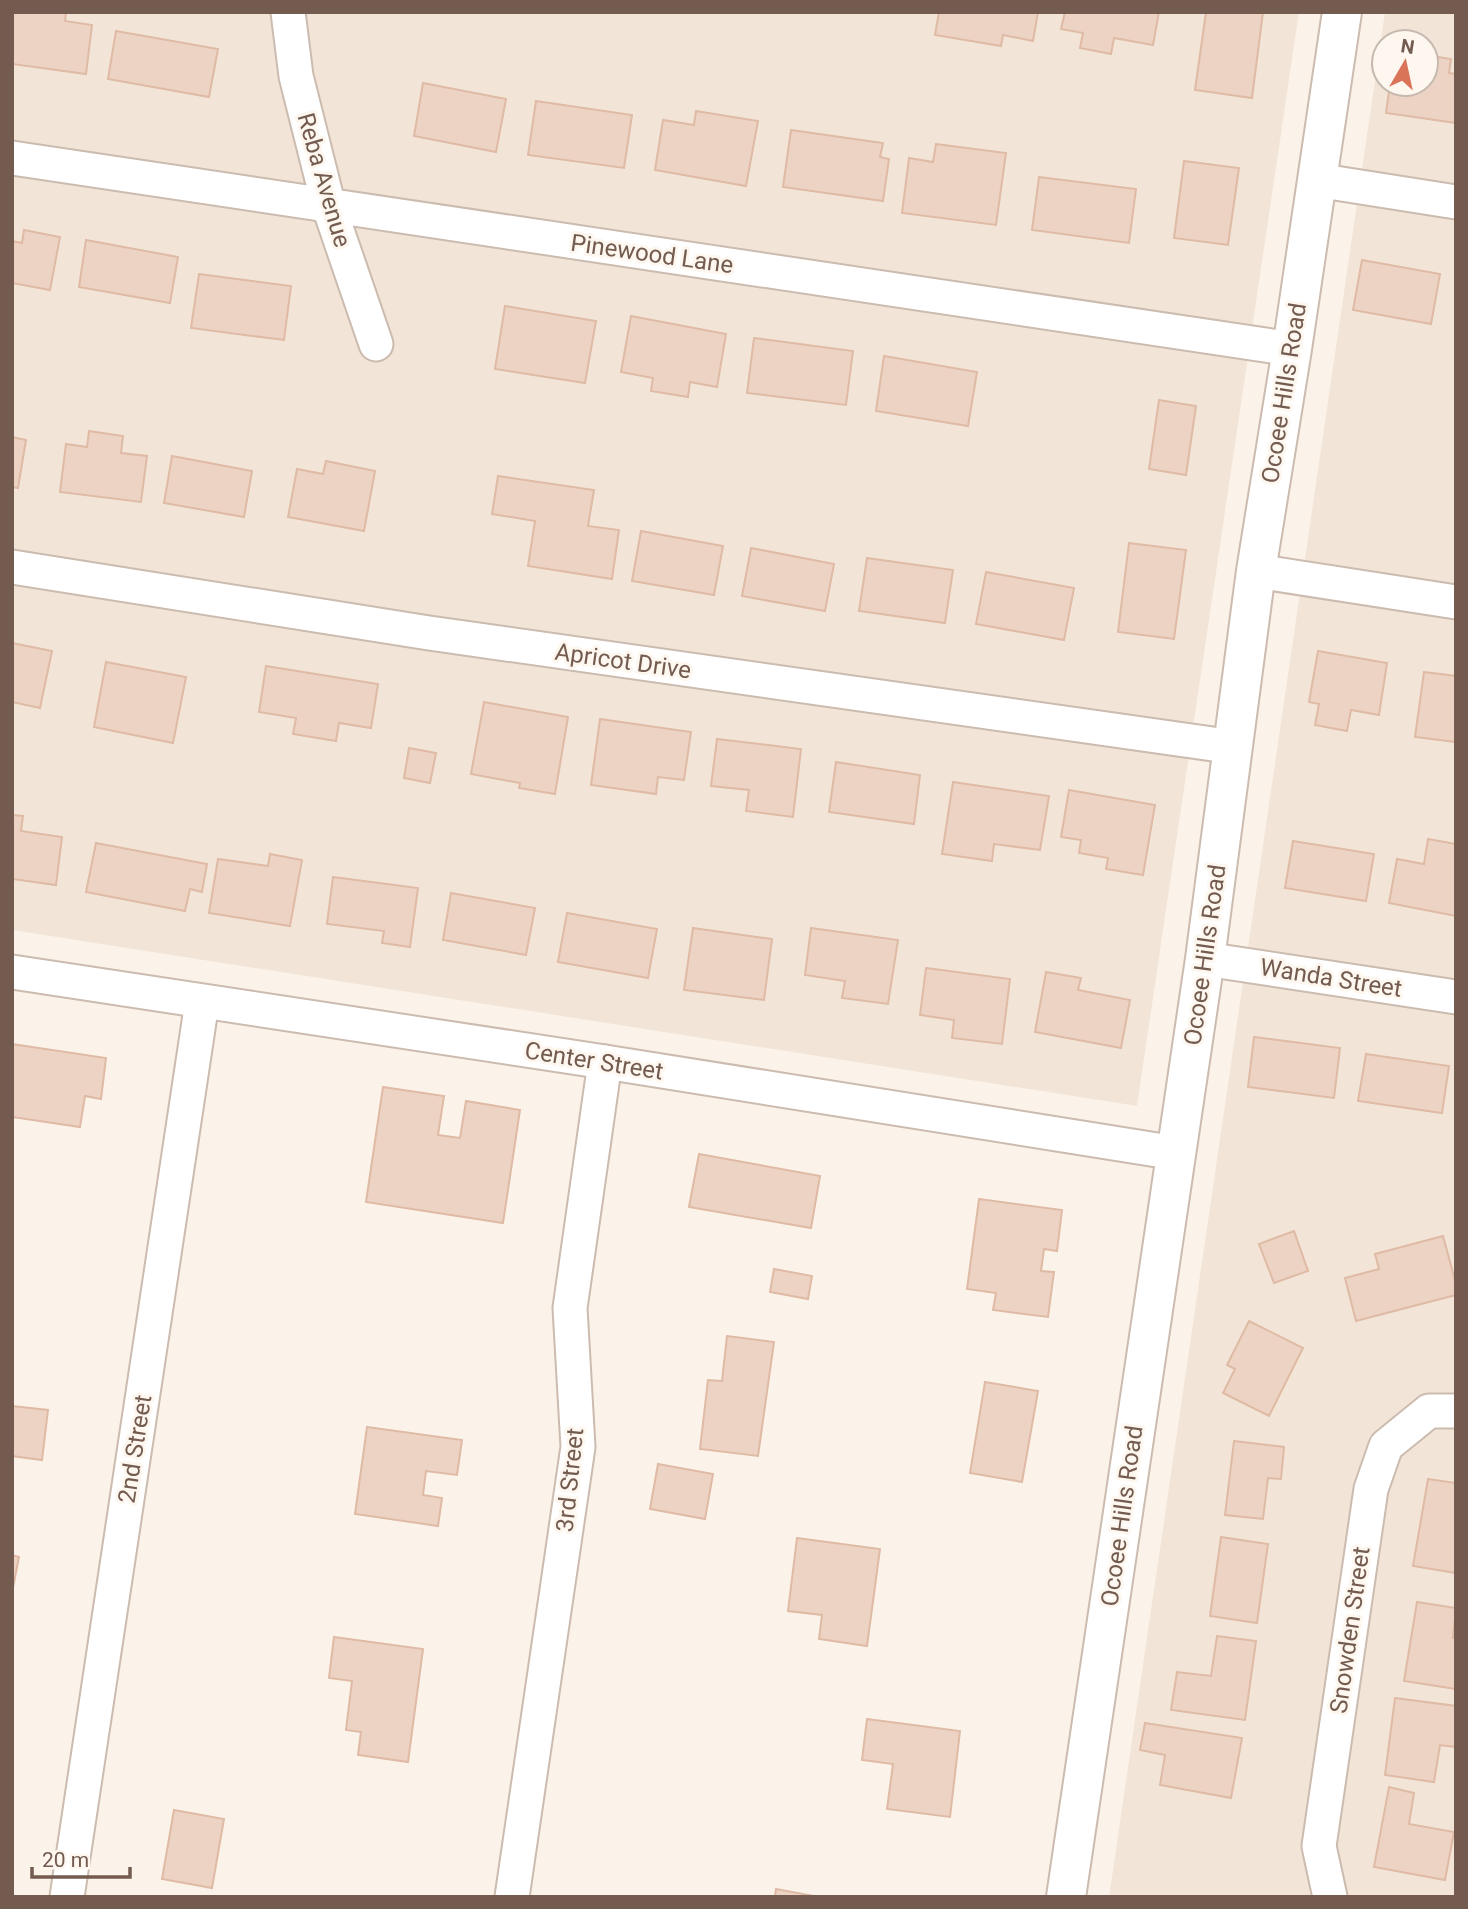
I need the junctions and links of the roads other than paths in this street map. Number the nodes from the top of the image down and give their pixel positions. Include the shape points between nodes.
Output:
1 (288, 12) edge
2 (1342, 12) edge
3 (12, 158) edge
4 (1317, 180) junction
5 (1456, 202) edge
6 (329, 207) junction
7 (376, 344) dead end
8 (1292, 349) junction
9 (12, 567) edge
10 (1256, 571) junction
11 (1456, 602) edge
12 (1234, 747) junction
13 (1205, 959) junction
14 (12, 972) edge
15 (1456, 997) edge
16 (202, 1002) junction
17 (605, 1062) junction
18 (1176, 1153) junction
19 (1456, 1411) edge
20 (67, 1897) edge
21 (512, 1897) edge
22 (1066, 1897) edge
23 (1330, 1897) edge

1 - 6 street, Reba Avenue via 296,76
2 - 4 street, Ocoee Hills Road
3 - 6 street, Pinewood Lane
4 - 5 street
4 - 8 street, Ocoee Hills Road
6 - 7 street, Reba Avenue
6 - 8 street, Pinewood Lane
8 - 10 street, Ocoee Hills Road
9 - 12 street, Apricot Drive via 429,633
10 - 11 street
10 - 12 street, Ocoee Hills Road
12 - 13 street, Ocoee Hills Road
13 - 15 street, Wanda Street
13 - 18 street, Ocoee Hills Road
14 - 16 street, Center Street
16 - 17 street, Center Street
16 - 20 street, 2nd Street
17 - 18 street, Center Street
17 - 21 street, 3rd Street via 570,1308 578,1447
18 - 22 street, Ocoee Hills Road
19 - 23 street, Snowden Street via 1429,1411 1386,1446 1371,1489 1319,1846

